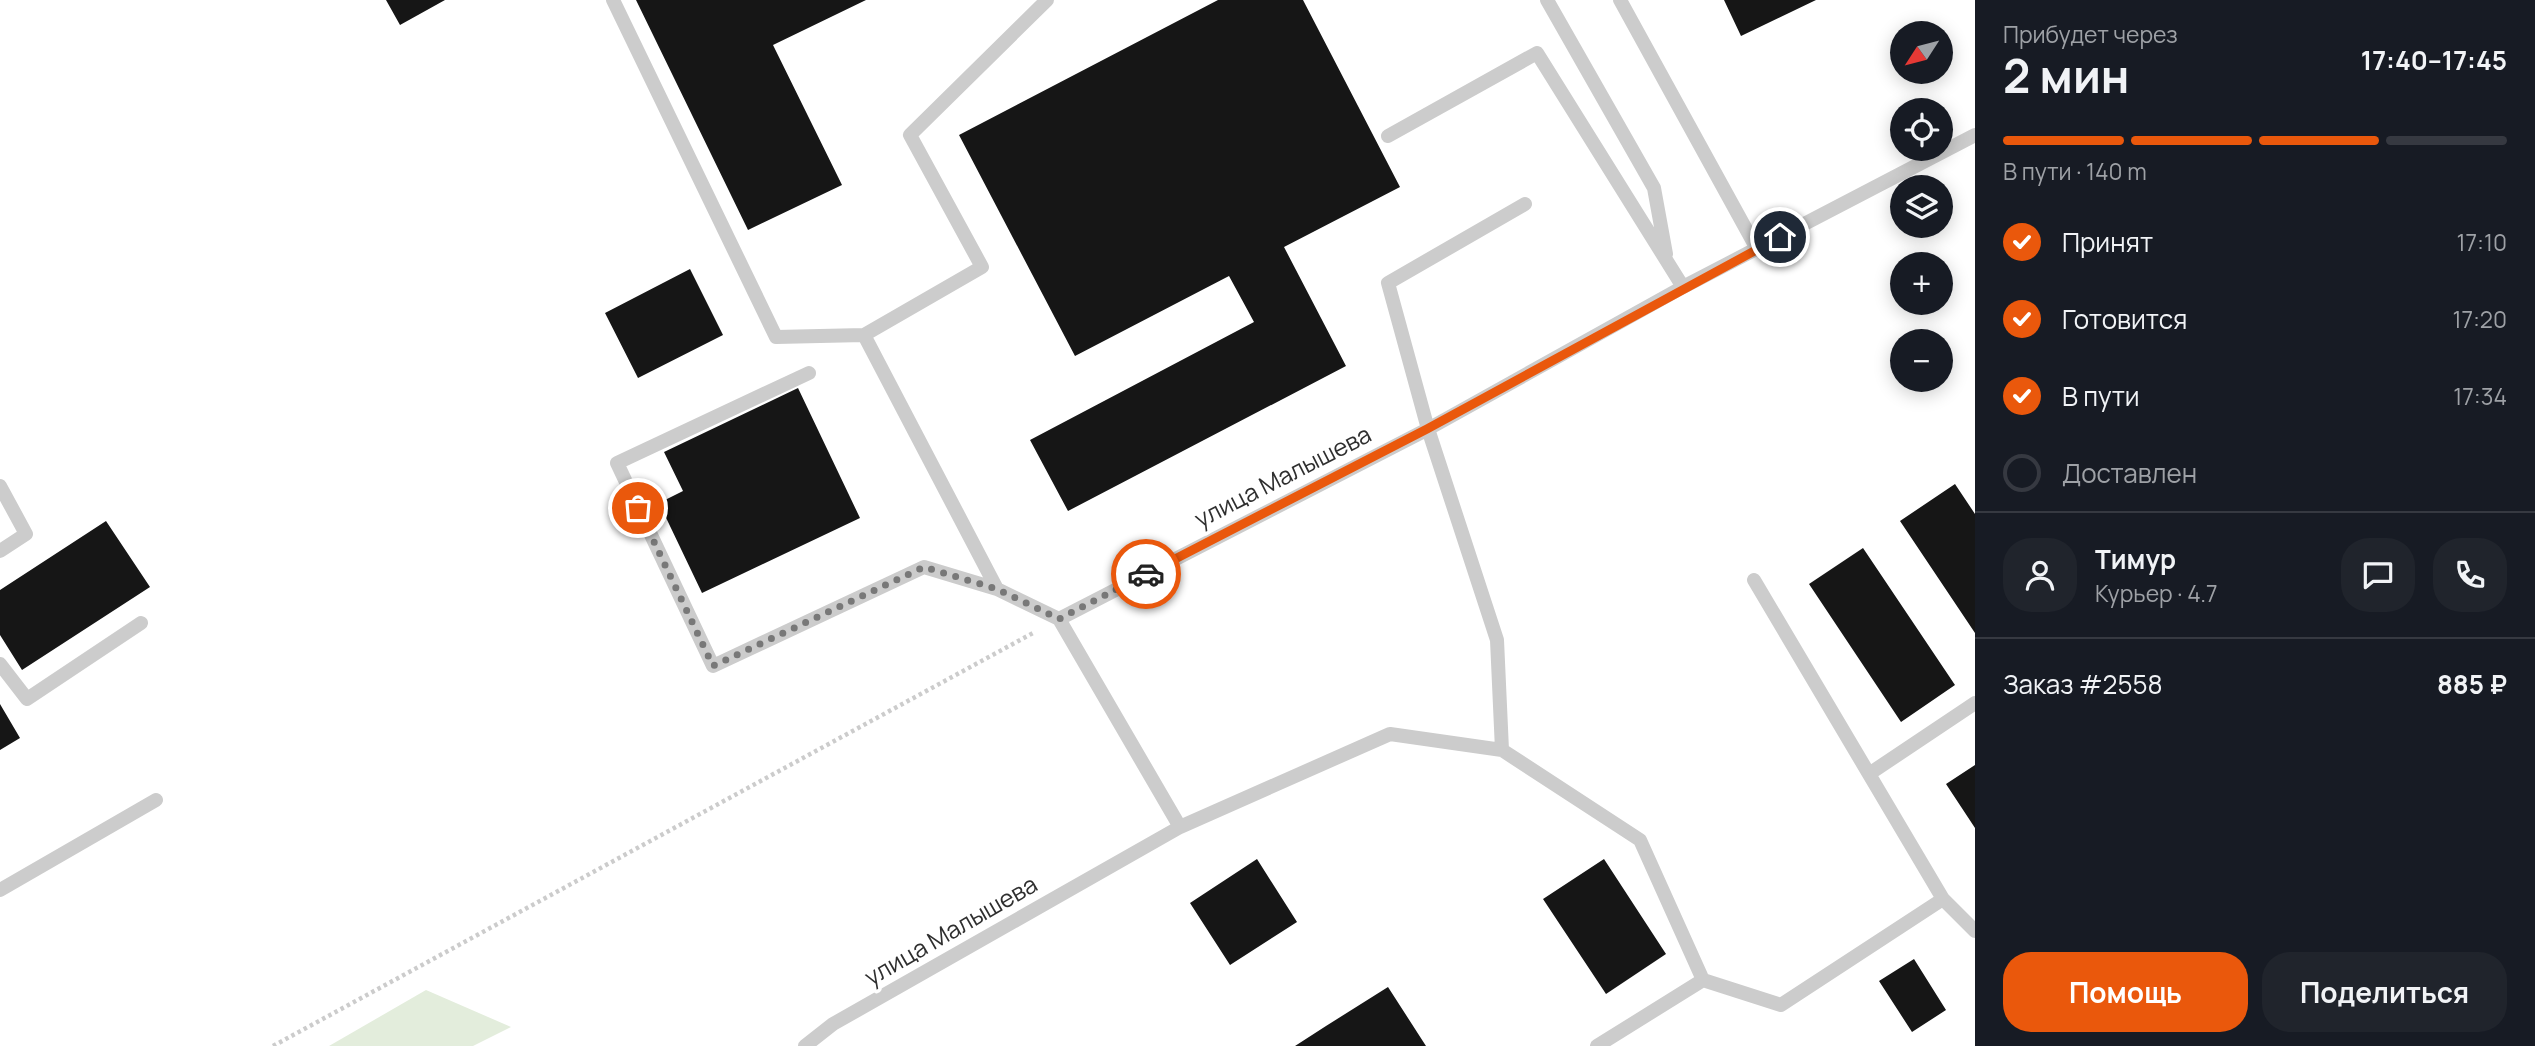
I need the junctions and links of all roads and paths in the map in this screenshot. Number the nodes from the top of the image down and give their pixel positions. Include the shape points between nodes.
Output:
1 (613, 0) edge
2 (1046, 0) edge
3 (1547, 0) edge
4 (1620, 0) edge
5 (1975, 135) edge
6 (1388, 136) dead end
7 (1525, 204) dead end
8 (1757, 249) junction
9 (1667, 262) junction
10 (1683, 287) junction
11 (864, 335) junction
12 (809, 373) dead end
13 (1427, 429) junction
14 (0, 486) edge
15 (0, 551) edge
16 (1754, 580) dead end
17 (997, 589) junction
18 (1059, 619) junction
19 (141, 623) dead end
20 (0, 664) edge
21 (1975, 703) edge
22 (1502, 750) junction
23 (1869, 774) junction
24 (156, 800) dead end
25 (1180, 827) junction
26 (0, 890) edge
27 (1943, 899) junction
28 (1975, 931) edge
29 (1703, 980) junction
30 (273, 1046) edge
31 (805, 1046) edge
32 (1597, 1046) edge

1 - 11 lane via 776,337
2 - 11 lane via 911,135 982,267
3 - 9 lane via 1654,188
4 - 8 lane
5 - 8 lane, улица Малышева
6 - 9 lane via 1537,53
7 - 13 lane via 1388,284
8 - 10 lane, улица Малышева
9 - 10 lane
10 - 13 lane, улица Малышева
11 - 17 lane
12 - 17 lane via 617,463 713,666 924,567
13 - 18 lane, улица Малышева
13 - 22 lane via 1497,640
14 - 15 lane via 26,534
16 - 23 lane
17 - 18 lane
18 - 25 lane
18 - 30 path
19 - 20 lane via 27,699
21 - 23 lane
22 - 25 lane, улица Малышева via 1390,734
22 - 29 lane via 1640,840
23 - 27 lane
24 - 26 lane
25 - 31 lane, улица Малышева via 834,1024
27 - 28 lane
27 - 29 lane via 1781,1005
29 - 32 lane

